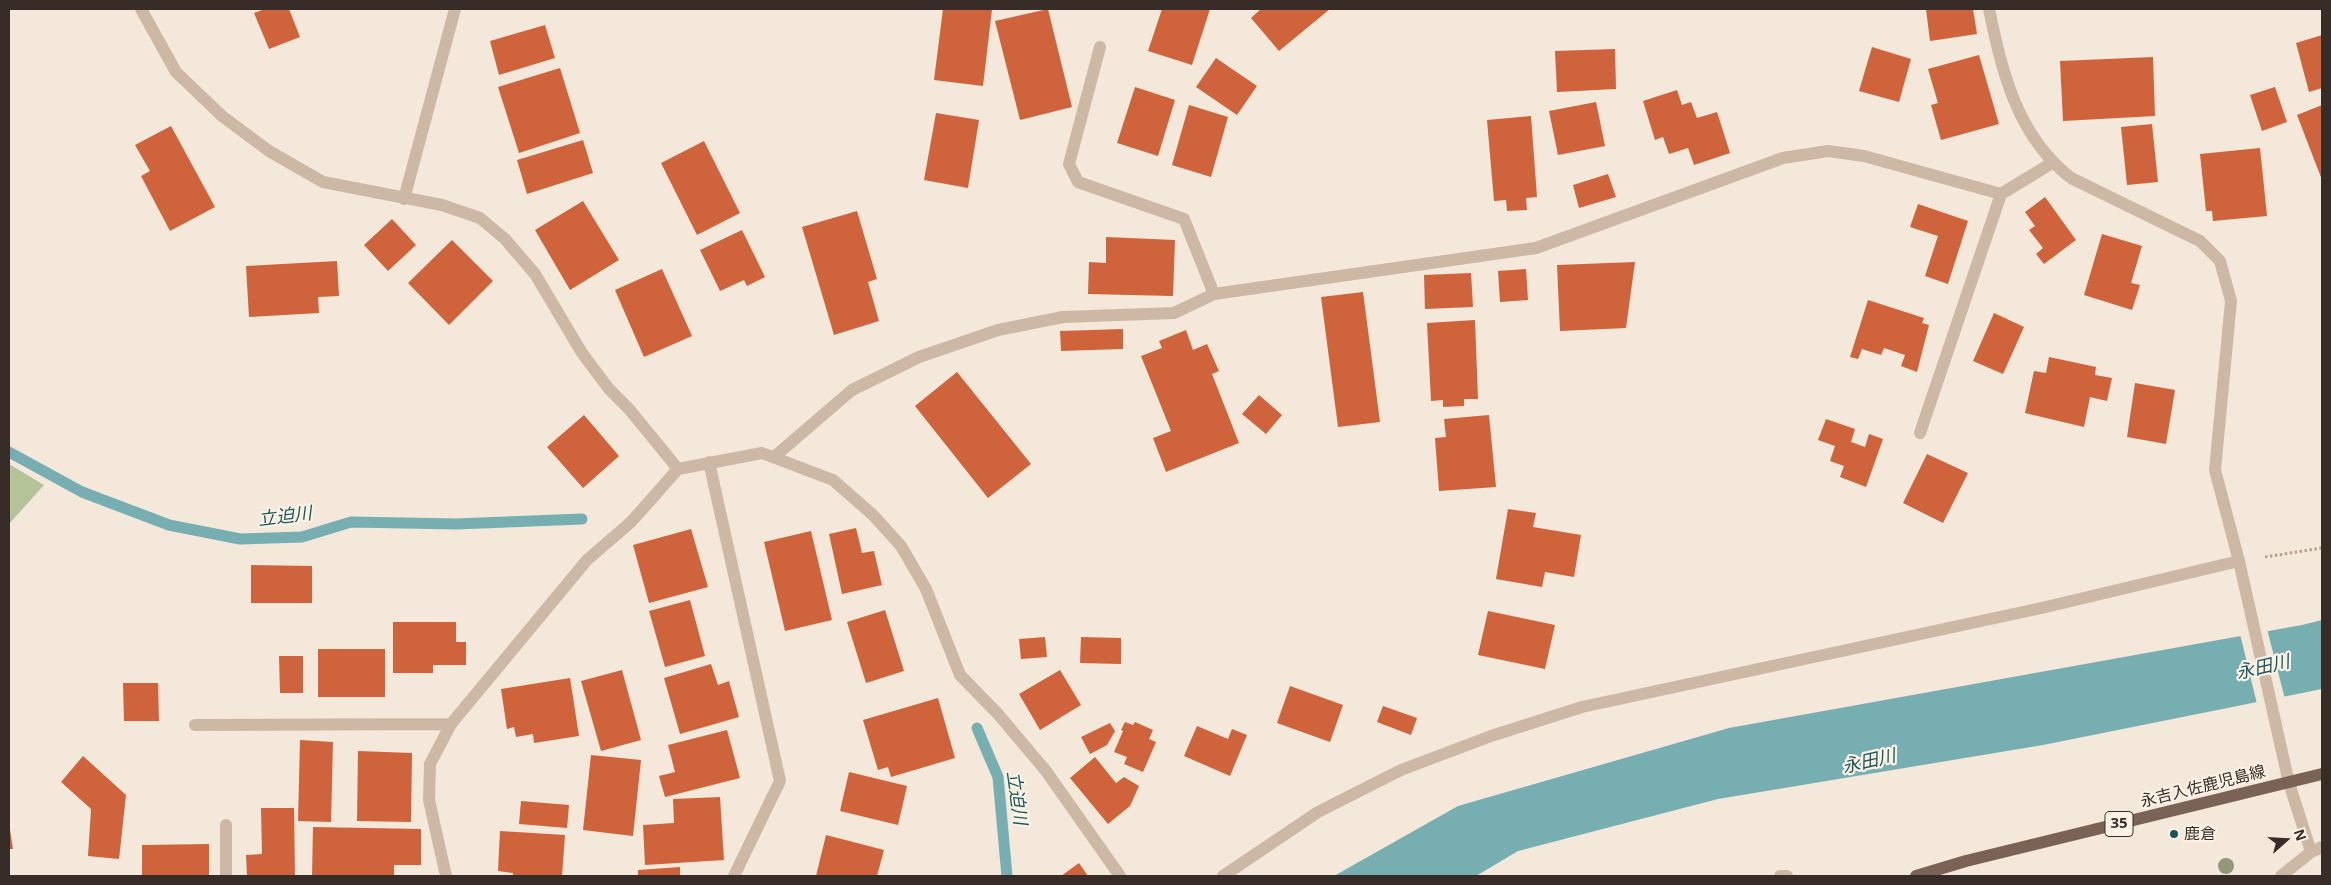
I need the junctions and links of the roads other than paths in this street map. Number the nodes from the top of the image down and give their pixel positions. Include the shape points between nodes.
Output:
1 (141, 9) edge
2 (455, 9) edge
3 (1989, 9) edge
4 (1100, 47) dead end
5 (2052, 163) junction
6 (2001, 194) junction
7 (404, 199) junction
8 (1214, 294) junction
9 (1920, 433) dead end
10 (774, 457) junction
11 (709, 462) junction
12 (678, 469) junction
13 (2239, 561) junction
14 (451, 724) junction
15 (195, 725) dead end
16 (2322, 774) edge
17 (2289, 783) junction
18 (226, 825) dead end
19 (2317, 849) edge
20 (226, 876) edge
21 (446, 876) edge
22 (734, 876) edge
23 (1120, 876) edge
24 (1223, 876) edge
25 (1780, 876) edge
26 (1787, 876) edge
27 (1916, 876) edge
28 (2281, 876) edge

1 - 7 street via 176,72 222,116 268,151 323,182
2 - 7 street
3 - 5 street via 1999,57 2019,115
4 - 8 street via 1069,164 1078,182 1184,219
5 - 6 street
5 - 13 street via 2070,178 2200,241 2220,261 2231,301 2216,470
6 - 8 street via 1864,156 1828,151 1783,158 1536,248
6 - 9 street
7 - 12 street via 480,218 505,239 535,274 582,353 609,389
8 - 10 street via 1174,313 1064,317 998,330 919,357 852,390
10 - 11 street via 762,453
10 - 23 street via 833,480 873,515 901,546 926,589 960,675 998,714 1046,772
11 - 12 street
11 - 22 street via 780,781
12 - 14 street via 631,522 587,560
13 - 17 street
13 - 24 street via 2046,607 1582,707 1491,736 1402,770 1318,812
14 - 15 street
14 - 21 street via 430,764 429,800
16 - 17 main road, 永吉入佐鹿児島線 / 35
17 - 19 street
17 - 27 main road, 永吉入佐鹿児島線 / 35
18 - 20 street
19 - 28 street
25 - 26 street

